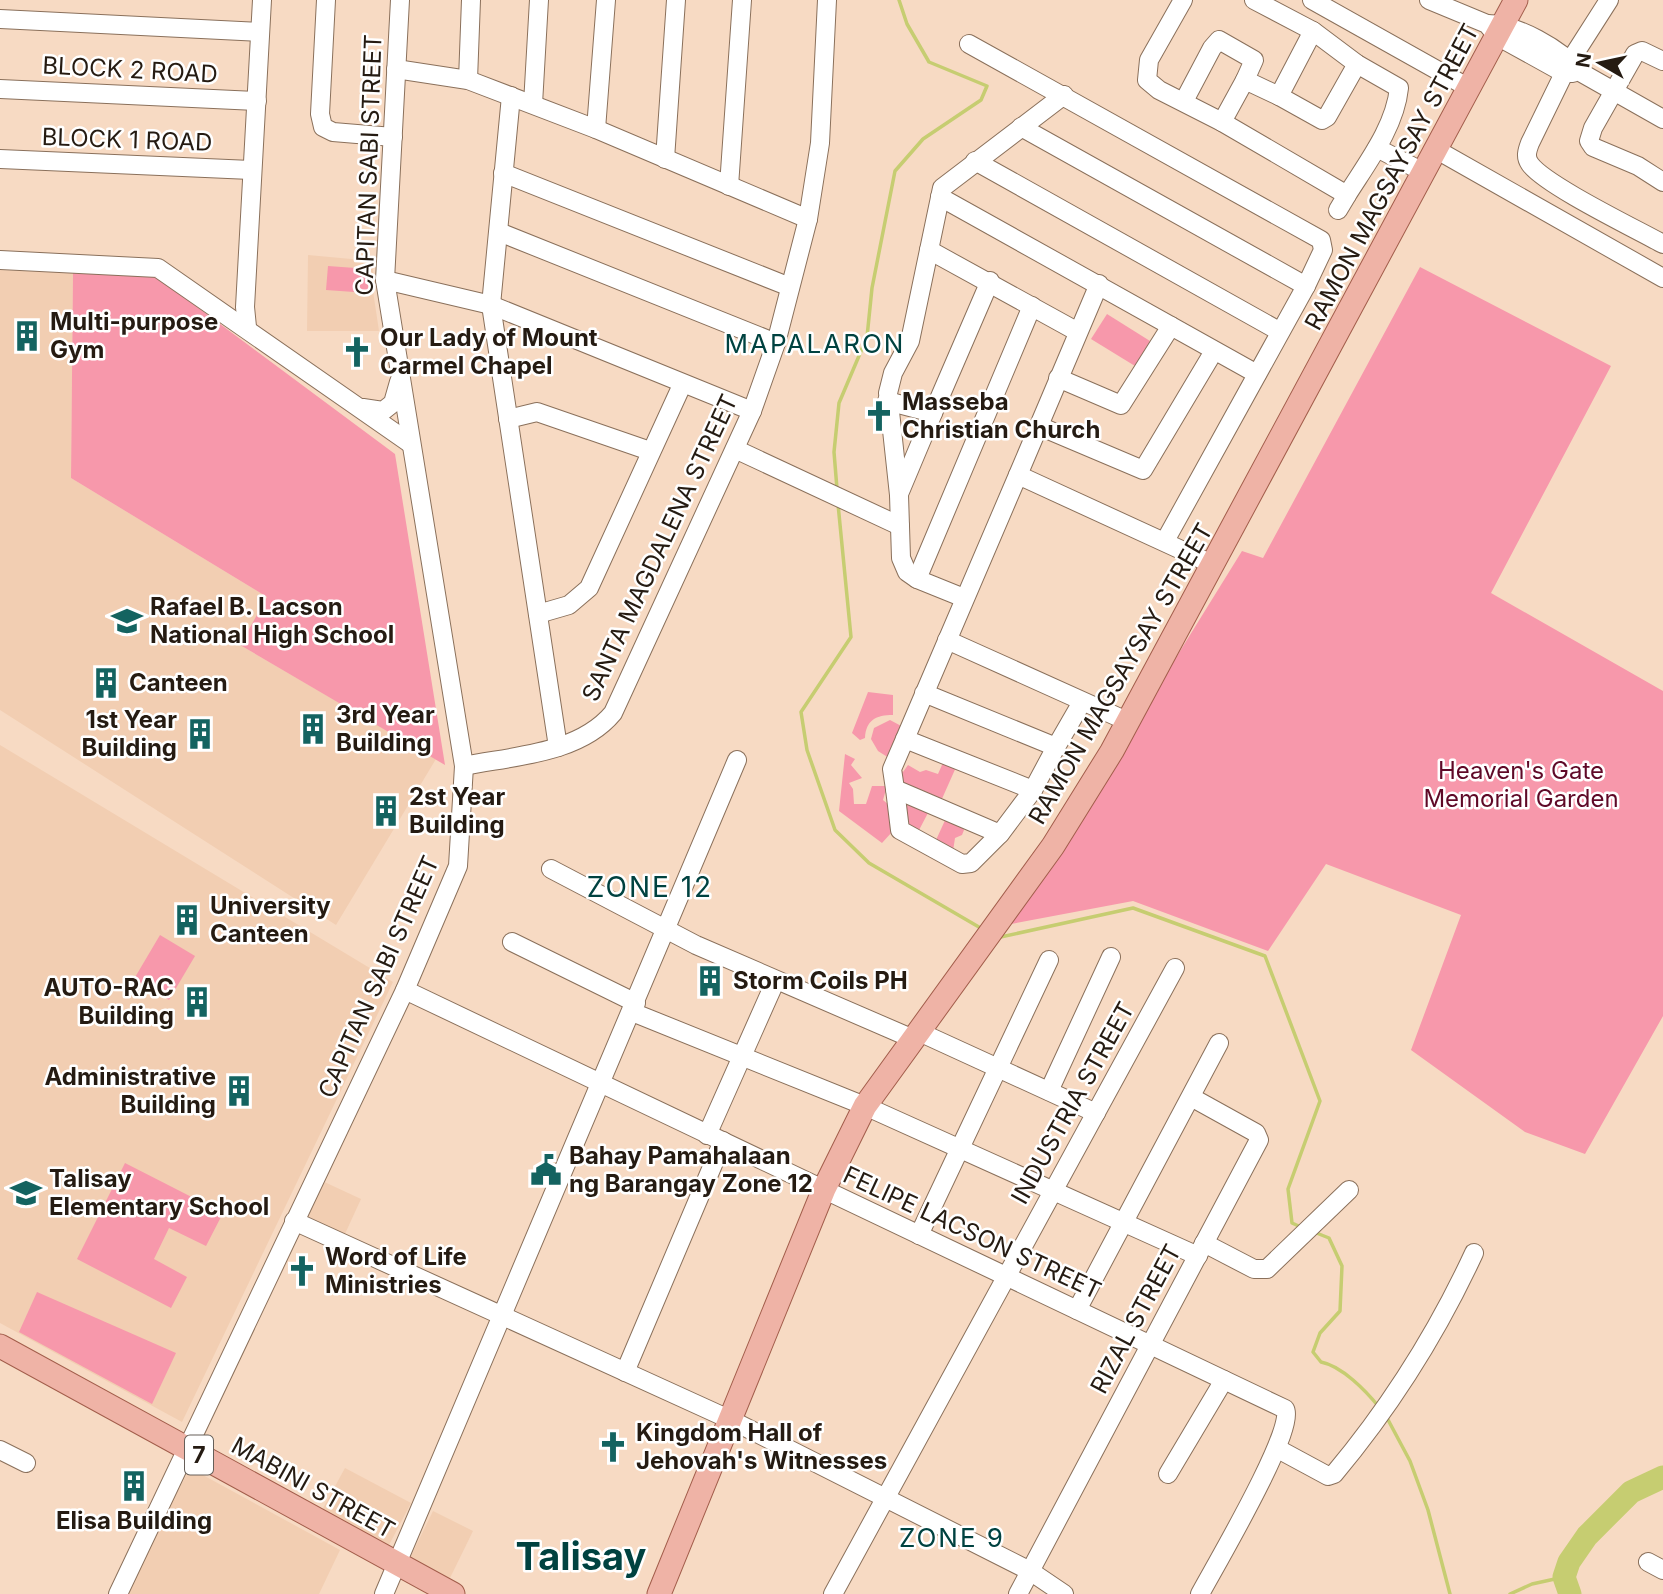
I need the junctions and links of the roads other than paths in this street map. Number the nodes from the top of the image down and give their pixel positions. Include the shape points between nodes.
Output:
1 (261, 0) edge
2 (326, 0) edge
3 (400, 0) edge
4 (471, 0) edge
5 (539, 0) edge
6 (606, 0) edge
7 (676, 0) edge
8 (742, 0) edge
9 (827, 0) edge
10 (1183, 0) edge
11 (1254, 0) edge
12 (1312, 0) edge
13 (1429, 0) edge
14 (1516, 0) edge
15 (1609, 0) edge
16 (1467, 7) edge
17 (0, 19) edge
18 (1496, 28) junction
19 (1313, 31) junction
20 (260, 32) junction
21 (969, 44) dead end
22 (1663, 61) edge
23 (1357, 64) junction
24 (396, 69) junction
25 (1572, 69) junction
26 (468, 79) junction
27 (1245, 80) junction
28 (1469, 88) junction
29 (0, 89) edge
30 (1614, 89) junction
31 (1064, 95) junction
32 (511, 96) junction
33 (1279, 96) junction
34 (257, 101) junction
35 (1184, 101) junction
36 (533, 104) junction
37 (1663, 119) edge
38 (1222, 122) junction
39 (1020, 127) junction
40 (596, 129) junction
41 (393, 137) junction
42 (1377, 148) junction
43 (1437, 150) junction
44 (0, 159) edge
45 (665, 159) junction
46 (975, 161) junction
47 (251, 170) junction
48 (503, 173) junction
49 (1425, 173) junction
50 (1663, 182) edge
51 (729, 186) junction
52 (940, 197) junction
53 (808, 219) junction
54 (499, 232) junction
55 (1663, 244) edge
56 (929, 250) junction
57 (0, 260) edge
58 (1663, 278) edge
59 (385, 280) junction
60 (990, 281) junction
61 (1099, 284) junction
62 (1306, 286) junction
63 (790, 287) junction
64 (491, 305) junction
65 (1032, 306) junction
66 (1171, 326) junction
67 (247, 327) junction
68 (1279, 331) junction
69 (1077, 332) junction
70 (776, 343) junction
71 (1214, 351) junction
72 (400, 374) junction
73 (1257, 374) junction
74 (1058, 378) junction
75 (682, 385) junction
76 (887, 401) junction
77 (355, 405) junction
78 (752, 411) junction
79 (933, 413) junction
80 (508, 419) junction
81 (1039, 426) junction
82 (411, 444) junction
83 (735, 449) junction
84 (650, 451) junction
85 (1018, 475) junction
86 (899, 495) junction
87 (900, 526) junction
88 (1165, 541) junction
89 (1214, 565) junction
90 (917, 579) junction
91 (964, 598) junction
92 (538, 614) junction
93 (947, 640) junction
94 (924, 693) junction
95 (1082, 702) junction
96 (1129, 722) junction
97 (905, 739) junction
98 (558, 747) junction
99 (1056, 747) junction
100 (737, 760) dead end
101 (464, 766) junction
102 (895, 789) junction
103 (1033, 790) junction
104 (1000, 834) junction
105 (551, 869) dead end
106 (666, 930) junction
107 (512, 942) dead end
108 (1111, 957) dead end
109 (1049, 960) dead end
110 (1175, 968) dead end
111 (775, 982) junction
112 (405, 990) junction
113 (634, 1007) junction
114 (914, 1034) junction
115 (1219, 1043) dead end
116 (743, 1059) junction
117 (998, 1068) junction
118 (601, 1084) junction
119 (1049, 1091) junction
120 (1191, 1097) junction
121 (865, 1106) junction
122 (1096, 1113) junction
123 (715, 1138) junction
124 (960, 1149) junction
125 (824, 1189) junction
126 (1349, 1190) dead end
127 (1054, 1191) junction
128 (294, 1221) junction
129 (1125, 1223) junction
130 (919, 1235) junction
131 (1201, 1250) junction
132 (1475, 1253) dead end
133 (1007, 1276) junction
134 (1077, 1310) junction
135 (502, 1316) junction
136 (1150, 1345) junction
137 (0, 1346) edge
138 (625, 1371) junction
139 (1224, 1380) junction
140 (731, 1420) junction
141 (185, 1448) junction
142 (1278, 1448) junction
143 (0, 1450) edge
144 (26, 1463) dead end
145 (1168, 1474) dead end
146 (886, 1498) junction
147 (397, 1564) junction
148 (1030, 1571) junction
149 (118, 1594) edge
150 (384, 1594) edge
151 (453, 1594) edge
152 (659, 1594) edge
153 (833, 1594) edge
154 (1018, 1594) edge
155 (1064, 1594) edge
156 (1200, 1594) edge

1 - 20 street
2 - 41 street via 323,127 333,132
3 - 24 street, CAPITAN SABI STREET
4 - 26 street
5 - 36 street
6 - 40 street
7 - 45 street
8 - 51 street
9 - 53 street, SANTA MAGDALENA STREET via 820,143
10 - 35 street via 1147,70 1147,80
11 - 19 street
12 - 28 street
13 - 16 street
14 - 18 main road, RAMON MAGSAYSAY STREET
15 - 25 street
16 - 18 street
17 - 20 street
18 - 25 street
18 - 28 main road, RAMON MAGSAYSAY STREET
19 - 23 street
19 - 33 street
20 - 34 street
21 - 31 street
22 - 30 street via 1642,51 1635,54
23 - 33 street via 1322,120
23 - 42 street via 1399,88
24 - 26 street
24 - 41 street, CAPITAN SABI STREET
25 - 30 street
25 - 55 street via 1530,144 1528,162 1558,185
26 - 32 street
27 - 33 street
27 - 35 street via 1254,60 1219,40
27 - 38 street
28 - 43 main road, RAMON MAGSAYSAY STREET
29 - 34 street, BLOCK 2 ROAD
30 - 37 street
30 - 50 street via 1589,141
31 - 39 street
31 - 62 street via 1313,233 1323,250
32 - 36 street
32 - 48 street
34 - 47 street
35 - 38 street
36 - 40 street
38 - 42 street via 1343,202
39 - 46 street
39 - 62 street
40 - 45 street
41 - 59 street, CAPITAN SABI STREET
42 - 49 street
43 - 49 main road, RAMON MAGSAYSAY STREET
43 - 58 street
44 - 47 street, BLOCK 1 ROAD
45 - 51 street
46 - 52 street via 942,188
46 - 68 street
47 - 67 street
48 - 54 street
48 - 63 street
49 - 89 main road, RAMON MAGSAYSAY STREET
51 - 53 street
52 - 56 street
52 - 61 street
53 - 63 street, SANTA MAGDALENA STREET
54 - 64 street
54 - 70 street
56 - 60 street
56 - 76 street via 910,341 893,373
57 - 67 street via 158,268
59 - 64 street
59 - 72 street, CAPITAN SABI STREET
60 - 65 street
60 - 79 street
61 - 66 street
61 - 69 street
62 - 68 street
63 - 70 street, SANTA MAGDALENA STREET
64 - 75 street
64 - 80 street
65 - 69 street
65 - 90 street
66 - 71 street
66 - 74 street via 1121,405
67 - 77 street
68 - 73 street
69 - 74 street
70 - 78 street, SANTA MAGDALENA STREET
71 - 73 street
71 - 81 street via 1143,470
72 - 77 street via 393,403 383,411
72 - 82 street, CAPITAN SABI STREET
73 - 88 street
74 - 81 street
75 - 78 street
75 - 84 street
76 - 79 street
76 - 86 street
77 - 82 street
78 - 83 street, SANTA MAGDALENA STREET
79 - 86 street
80 - 84 street via 537,412
80 - 92 street
81 - 85 street
82 - 101 street, CAPITAN SABI STREET
83 - 87 street
83 - 98 street, SANTA MAGDALENA STREET via 613,713 590,735
84 - 92 street via 589,588 569,605
85 - 88 street
85 - 91 street
86 - 87 street
87 - 90 street via 903,565
88 - 89 street
89 - 96 main road, RAMON MAGSAYSAY STREET
90 - 91 street
91 - 93 street
92 - 98 street
93 - 94 street
93 - 95 street
94 - 97 street
94 - 99 street
95 - 96 street
95 - 99 street
96 - 114 main road, RAMON MAGSAYSAY STREET via 1053,846
97 - 102 street via 892,769
97 - 103 street
98 - 101 street, SANTA MAGDALENA STREET
99 - 103 street
100 - 106 street
101 - 112 street, CAPITAN SABI STREET via 455,878
102 - 104 street
102 - 104 street via 900,830 962,864 971,863
103 - 104 street
105 - 106 street
106 - 111 street
106 - 113 street
107 - 113 street
108 - 119 street
109 - 117 street
110 - 122 street, INDUSTRIA STREET
111 - 114 street
111 - 116 street
112 - 118 street, FELIPE LACSON STREET
112 - 128 street, CAPITAN SABI STREET
113 - 116 street
113 - 118 street
114 - 117 street
114 - 121 main road, RAMON MAGSAYSAY STREET
115 - 120 street
116 - 121 street
116 - 123 street
117 - 119 street
117 - 124 street
118 - 123 street, FELIPE LACSON STREET
118 - 135 street
119 - 122 street
120 - 129 street
120 - 131 street, RIZAL STREET via 1259,1136
121 - 124 street
121 - 125 main road, RAMON MAGSAYSAY STREET
122 - 127 street, INDUSTRIA STREET
123 - 125 street, FELIPE LACSON STREET
123 - 138 street
124 - 127 street
124 - 130 street
125 - 130 street, FELIPE LACSON STREET
125 - 140 main road, RAMON MAGSAYSAY STREET
126 - 131 street via 1282,1257 1261,1271
127 - 129 street
127 - 133 street, INDUSTRIA STREET
128 - 135 street
128 - 141 street, CAPITAN SABI STREET
129 - 131 street
129 - 134 street
130 - 133 street, FELIPE LACSON STREET
131 - 136 street, RIZAL STREET
132 - 142 street via 1448,1311 1386,1408 1332,1476
133 - 134 street, FELIPE LACSON STREET
133 - 146 street, INDUSTRIA STREET
134 - 136 street, FELIPE LACSON STREET
135 - 138 street
135 - 147 street
136 - 139 street, FELIPE LACSON STREET
136 - 148 street, RIZAL STREET
137 - 141 main road, MABINI STREET / 7
138 - 140 street
139 - 142 street, FELIPE LACSON STREET via 1288,1413
139 - 145 street
140 - 146 street
140 - 152 main road, RAMON MAGSAYSAY STREET
141 - 147 main road, MABINI STREET / 7
141 - 149 street, CAPITAN SABI STREET
142 - 156 street
143 - 144 street
146 - 148 street
146 - 153 street, INDUSTRIA STREET
147 - 150 street
147 - 151 main road, MABINI STREET / 7
148 - 154 street, RIZAL STREET
148 - 155 street

